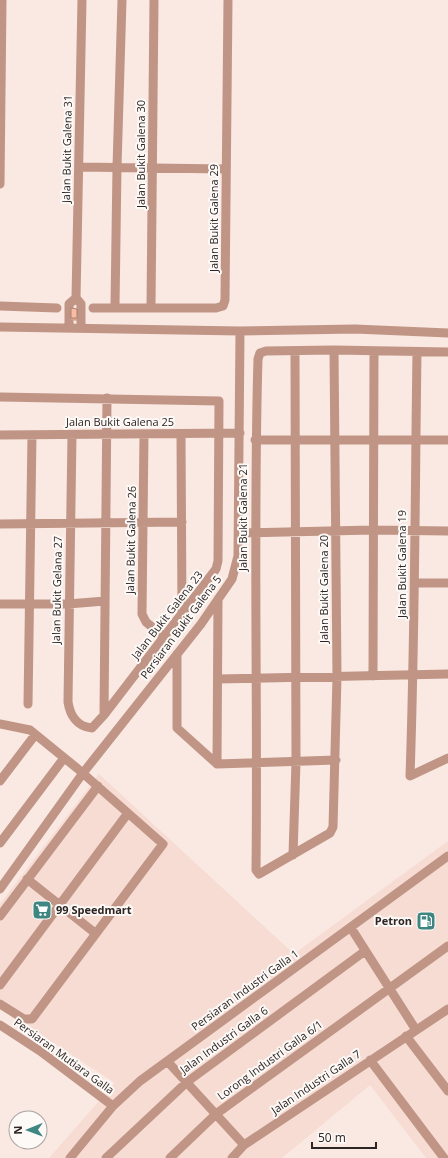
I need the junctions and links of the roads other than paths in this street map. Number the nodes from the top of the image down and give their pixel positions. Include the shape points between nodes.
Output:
1 (2, 0) edge
2 (82, 0) edge
3 (122, 0) edge
4 (154, 0) edge
5 (228, 0) edge
6 (79, 167) junction
7 (117, 167) junction
8 (153, 168) junction
9 (226, 169) junction
10 (0, 184) edge
11 (76, 298) junction
12 (0, 306) edge
13 (115, 307) junction
14 (151, 307) junction
15 (57, 308) dead end
16 (93, 308) dead end
17 (0, 327) edge
18 (69, 327) junction
19 (81, 328) junction
20 (240, 331) junction
21 (448, 333) edge
22 (334, 350) junction
23 (295, 351) junction
24 (374, 351) junction
25 (417, 352) junction
26 (448, 352) edge
27 (0, 397) edge
28 (107, 398) junction
29 (240, 433) junction
30 (107, 434) junction
31 (144, 434) junction
32 (181, 434) junction
33 (219, 434) junction
34 (0, 435) edge
35 (32, 435) junction
36 (72, 435) junction
37 (255, 440) junction
38 (295, 440) junction
39 (336, 440) junction
40 (373, 440) junction
41 (448, 440) edge
42 (416, 441) junction
43 (182, 522) junction
44 (143, 523) junction
45 (0, 524) edge
46 (31, 524) junction
47 (70, 524) junction
48 (106, 524) junction
49 (372, 530) junction
50 (335, 531) junction
51 (414, 531) junction
52 (448, 531) edge
53 (294, 532) junction
54 (239, 533) junction
55 (254, 533) junction
56 (414, 583) junction
57 (448, 583) edge
58 (218, 599) junction
59 (105, 601) junction
60 (0, 604) edge
61 (30, 604) junction
62 (68, 604) junction
63 (182, 616) junction
64 (164, 637) junction
65 (177, 654) junction
66 (448, 674) edge
67 (414, 675) junction
68 (373, 676) junction
69 (337, 677) junction
70 (295, 678) junction
71 (218, 679) junction
72 (256, 679) junction
73 (28, 704) dead end
74 (104, 715) junction
75 (0, 724) edge
76 (96, 726) joint
77 (35, 735) junction
78 (64, 758) junction
79 (448, 758) edge
80 (336, 760) junction
81 (296, 762) junction
82 (217, 764) junction
83 (257, 764) junction
84 (83, 773) junction
85 (0, 781) edge
86 (98, 786) junction
87 (128, 814) junction
88 (0, 843) edge
89 (293, 855) junction
90 (448, 856) edge
91 (27, 879) junction
92 (0, 890) edge
93 (61, 905) junction
94 (0, 916) edge
95 (351, 928) junction
96 (95, 934) junction
97 (448, 946) edge
98 (365, 952) junction
99 (0, 985) edge
100 (390, 988) junction
101 (0, 1004) edge
102 (447, 1011) edge
103 (0, 1025) edge
104 (416, 1030) junction
105 (406, 1036) junction
106 (370, 1060) junction
107 (168, 1062) junction
108 (187, 1082) junction
109 (448, 1090) edge
110 (113, 1106) junction
111 (216, 1114) junction
112 (244, 1145) junction
113 (70, 1158) edge
114 (106, 1158) edge
115 (170, 1158) edge
116 (232, 1158) edge
117 (444, 1158) edge

1 - 10 street
2 - 6 street, Jalan Bukit Galena 31
3 - 7 street
4 - 8 street, Jalan Bukit Galena 30
5 - 9 street, Jalan Bukit Galena 29
6 - 7 street
6 - 11 street, Jalan Bukit Galena 31
7 - 8 street
7 - 13 street
8 - 9 street
8 - 14 street, Jalan Bukit Galena 30
9 - 14 street, Jalan Bukit Galena 29 via 223,306
11 - 18 street, Jalan Bukit Galena 31 via 69,304
11 - 19 street, Jalan Bukit Galena 31 via 81,304
12 - 15 street
13 - 14 street, Jalan Bukit Galena 29
13 - 16 street, Jalan Bukit Galena 29
17 - 18 street
18 - 19 street
19 - 20 street
20 - 21 street via 355,329
20 - 29 street, Persiaran Bukit Galena 5
22 - 23 street, Jalan Bukit Galena 21
22 - 24 street, Jalan Bukit Galena 21
22 - 39 street, Jalan Bukit Galena 20
23 - 37 street, Jalan Bukit Galena 21 via 260,353
23 - 38 street
24 - 25 street, Jalan Bukit Galena 21
24 - 40 street
25 - 26 street, Jalan Bukit Galena 21
25 - 42 street, Jalan Bukit Galena 19
27 - 28 street
28 - 30 street
28 - 33 street, Jalan Bukit Galena 23 via 219,401
29 - 33 street, Jalan Bukit Galena 25
29 - 54 street, Persiaran Bukit Galena 5
30 - 31 street, Jalan Bukit Galena 25
30 - 36 street, Jalan Bukit Galena 25
30 - 48 street
31 - 32 street, Jalan Bukit Galena 25
31 - 44 street, Jalan Bukit Galena 26
32 - 33 street, Jalan Bukit Galena 25
32 - 43 street
33 - 63 street, Jalan Bukit Galena 23 via 218,561 213,575
34 - 35 street, Jalan Bukit Galena 25
35 - 36 street, Jalan Bukit Galena 25
35 - 46 street
36 - 47 street, Jalan Bukit Gelana 27
37 - 38 street
37 - 55 street, Jalan Bukit Galena 21
38 - 39 street
38 - 53 street
39 - 40 street
39 - 50 street, Jalan Bukit Galena 20
40 - 42 street
40 - 49 street
41 - 42 street
42 - 51 street, Jalan Bukit Galena 19
43 - 44 street
43 - 63 street
44 - 48 street
44 - 64 street, Jalan Bukit Galena 26 via 143,617
45 - 46 street
46 - 47 street
46 - 61 street
47 - 48 street
47 - 62 street, Jalan Bukit Gelana 27
48 - 59 street
49 - 50 street
49 - 51 street
49 - 68 street
50 - 53 street
50 - 69 street, Jalan Bukit Galena 20
51 - 52 street
51 - 56 street, Jalan Bukit Galena 19
53 - 55 street
53 - 70 street
54 - 55 street
54 - 58 street, Persiaran Bukit Galena 5 via 238,556 232,579
55 - 72 street, Jalan Bukit Galena 21
56 - 57 street
56 - 67 street, Jalan Bukit Galena 19
58 - 65 street, Persiaran Bukit Galena 5
58 - 71 street
59 - 62 street
59 - 74 street
60 - 61 street
61 - 62 street
61 - 73 street
62 - 76 street, Jalan Bukit Gelana 27 via 69,711 74,720 81,725 87,728
63 - 64 street, Jalan Bukit Galena 23
64 - 74 street, Jalan Bukit Galena 23
65 - 82 street via 177,728
65 - 84 street, Persiaran Bukit Galena 5
66 - 67 street
67 - 68 street
67 - 79 street, Jalan Bukit Galena 19 via 410,776
68 - 69 street
69 - 70 street
69 - 80 street, Jalan Bukit Galena 20
70 - 72 street
70 - 81 street
71 - 72 street
71 - 82 street
72 - 83 street, Jalan Bukit Galena 21
74 - 76 street, Jalan Bukit Galena 23
75 - 77 street via 30,730
77 - 78 street
77 - 85 street
78 - 84 street
78 - 88 street
80 - 81 street
80 - 89 street, Jalan Bukit Galena 20 via 333,827 330,832
81 - 83 street
81 - 89 street
82 - 83 street
83 - 89 street, Jalan Bukit Galena 21 via 256,870 259,874
84 - 86 street
84 - 92 street, Persiaran Bukit Galena 5
86 - 87 street
86 - 91 street
87 - 93 street
87 - 96 street via 163,844
90 - 95 street, Persiaran Industri Galla 1
91 - 93 street
91 - 94 street
93 - 96 street
93 - 99 street
95 - 98 street
95 - 107 street, Persiaran Industri Galla 1
96 - 101 street via 32,1019 24,1019
97 - 100 street, Lorong Industri Galla 6/1
98 - 100 street
98 - 108 street, Jalan Industri Galla 6
100 - 104 street
100 - 111 street, Lorong Industri Galla 6/1
102 - 104 street, Jalan Industri Galla 7
103 - 110 street, Persiaran Mutiara Galla via 40,1051
104 - 105 street, Jalan Industri Galla 7
105 - 106 street, Jalan Industri Galla 7
105 - 109 street
106 - 112 street, Jalan Industri Galla 7
106 - 117 street
107 - 108 street
107 - 110 street, Persiaran Industri Galla 1 via 140,1081
108 - 111 street
108 - 114 street, Jalan Industri Galla 6
110 - 113 street, Persiaran Industri Galla 1
111 - 112 street
111 - 115 street, Lorong Industri Galla 6/1
112 - 116 street, Jalan Industri Galla 7

